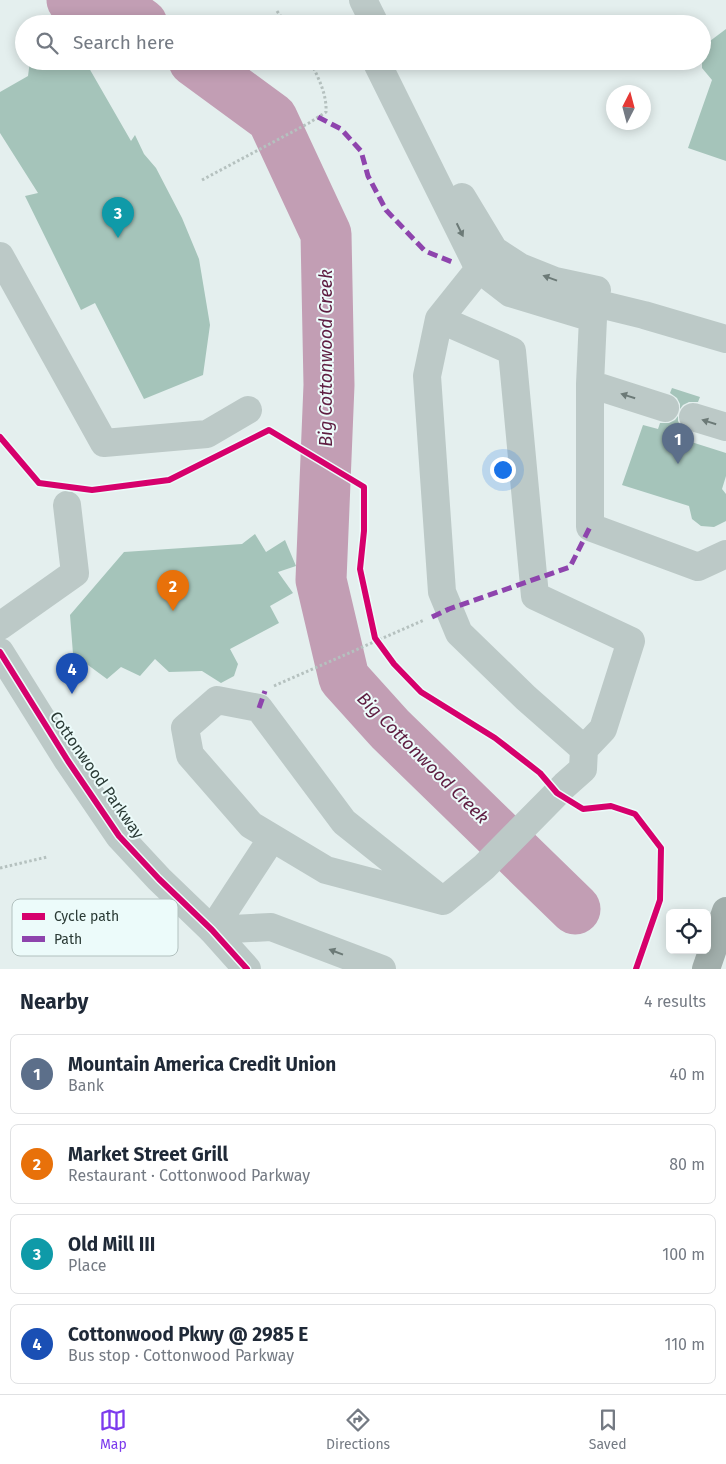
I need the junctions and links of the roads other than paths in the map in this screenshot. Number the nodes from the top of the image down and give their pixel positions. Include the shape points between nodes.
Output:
1 (345, 0) edge
2 (363, 0) edge
3 (352, 15) edge
4 (370, 15) edge
5 (380, 70) edge
6 (398, 70) edge
7 (0, 256) edge
8 (480, 270) junction
9 (595, 304) junction
10 (439, 319) junction
11 (726, 339) edge
12 (590, 384) junction
13 (665, 408) dead end
14 (248, 410) dead end
15 (693, 417) dead end
16 (726, 427) edge
17 (67, 505) dead end
18 (726, 554) edge
19 (0, 626) edge
20 (0, 652) edge
21 (584, 749) junction
22 (272, 838) junction
23 (443, 901) junction
24 (726, 911) edge
25 (212, 930) junction
26 (247, 969) edge
27 (382, 969) edge
28 (706, 969) edge

1 - 3 street
2 - 4 street
5 -> 8 street
9 -> 6 street via 555,281 520,267 494,250 463,200
7 - 14 street via 104,444 206,434
8 - 9 street via 510,293
8 - 10 street
9 - 11 street
9 - 12 street
10 - 21 street via 427,376 442,592 459,633
10 - 21 street via 512,351 535,596 631,641 603,729
13 -> 12 street
12 - 18 street via 590,527 698,567
16 -> 15 street
17 - 19 street via 76,573
20 - 25 street, Cottonwood Parkway via 119,836
21 - 23 street via 583,769 484,867
22 - 23 street via 326,870
22 - 23 street via 251,825 190,755 185,728 217,700 259,708 344,822
22 - 25 street
24 - 28 main road
25 - 26 street, Cottonwood Parkway
27 -> 25 street via 271,927

